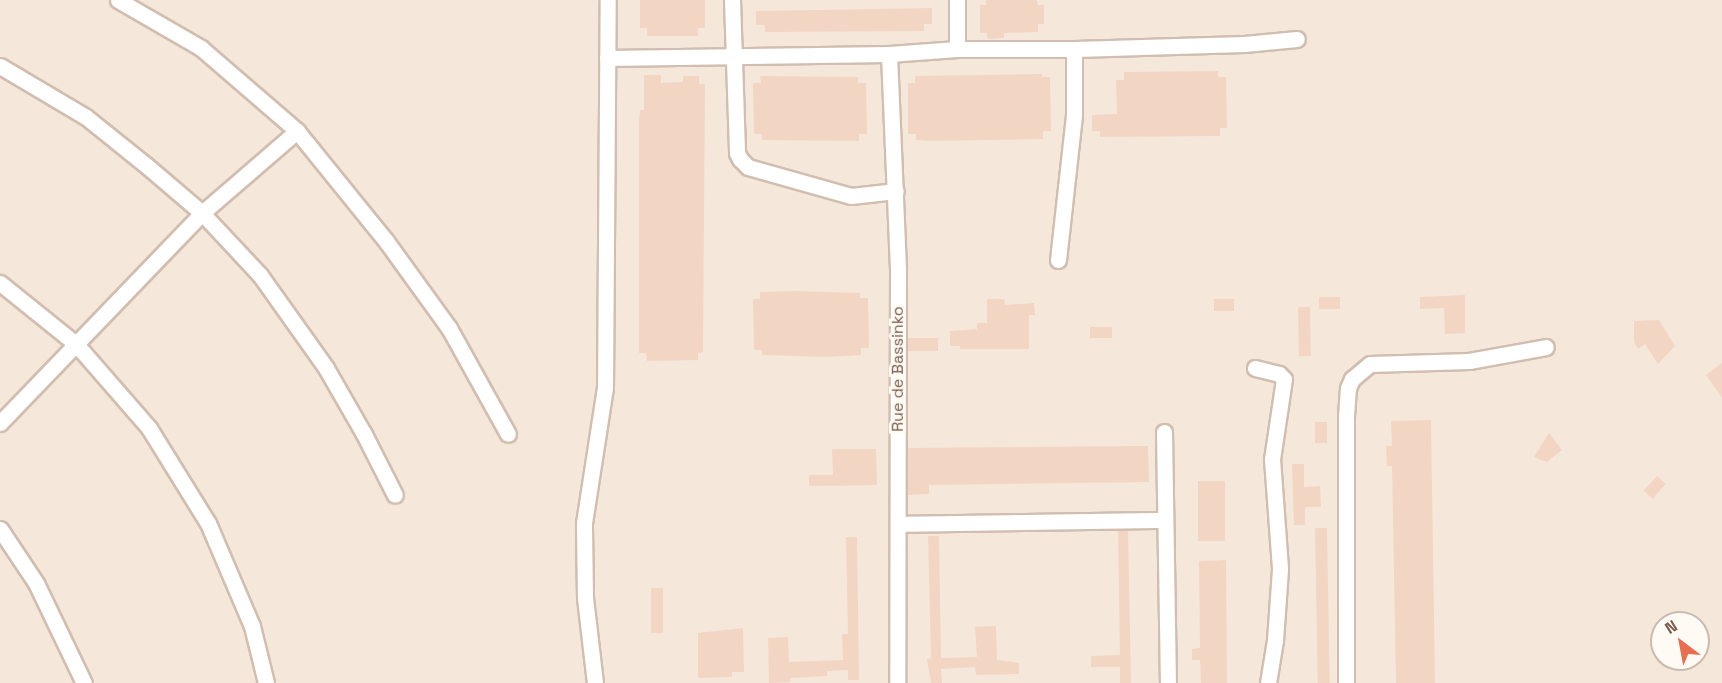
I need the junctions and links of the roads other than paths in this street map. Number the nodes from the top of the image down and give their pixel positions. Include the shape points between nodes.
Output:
1 (118, 0) edge
2 (608, 0) edge
3 (732, 0) edge
4 (957, 0) edge
5 (1297, 39) dead end
6 (957, 49) junction
7 (1074, 49) junction
8 (890, 54) junction
9 (733, 56) junction
10 (607, 58) junction
11 (0, 66) edge
12 (297, 131) junction
13 (896, 191) junction
14 (202, 213) junction
15 (1058, 260) dead end
16 (0, 283) edge
17 (76, 344) junction
18 (1546, 347) dead end
19 (1255, 368) dead end
20 (0, 423) edge
21 (1164, 432) dead end
22 (508, 434) dead end
23 (395, 495) dead end
24 (1164, 520) junction
25 (899, 524) junction
26 (0, 529) edge
27 (84, 683) edge
28 (266, 683) edge
29 (595, 683) edge
30 (897, 683) edge
31 (1168, 683) edge
32 (1268, 683) edge
33 (1346, 683) edge

1 - 12 street via 201,48
2 - 10 street
3 - 9 street
4 - 6 street
5 - 7 street
6 - 7 street
6 - 8 street
7 - 15 street via 1074,115
8 - 9 street
8 - 13 street, Rue de Bassinko
9 - 10 street
9 - 13 street via 737,153 748,167 851,196
10 - 29 street via 604,388 584,523 585,598
11 - 14 street via 86,117
12 - 14 street
12 - 22 street via 386,241 448,328
13 - 25 street, Rue de Bassinko
14 - 17 street
14 - 23 street via 260,275 326,368
16 - 17 street
17 - 20 street
17 - 28 street via 148,428 208,523 252,626
18 - 33 street via 1469,361 1371,364 1353,379 1348,388 1346,416
19 - 32 street via 1280,374 1284,379 1272,459 1280,569
21 - 24 street
24 - 25 street
24 - 31 street
25 - 30 street, Rue de Bassinko
26 - 27 street via 36,582

